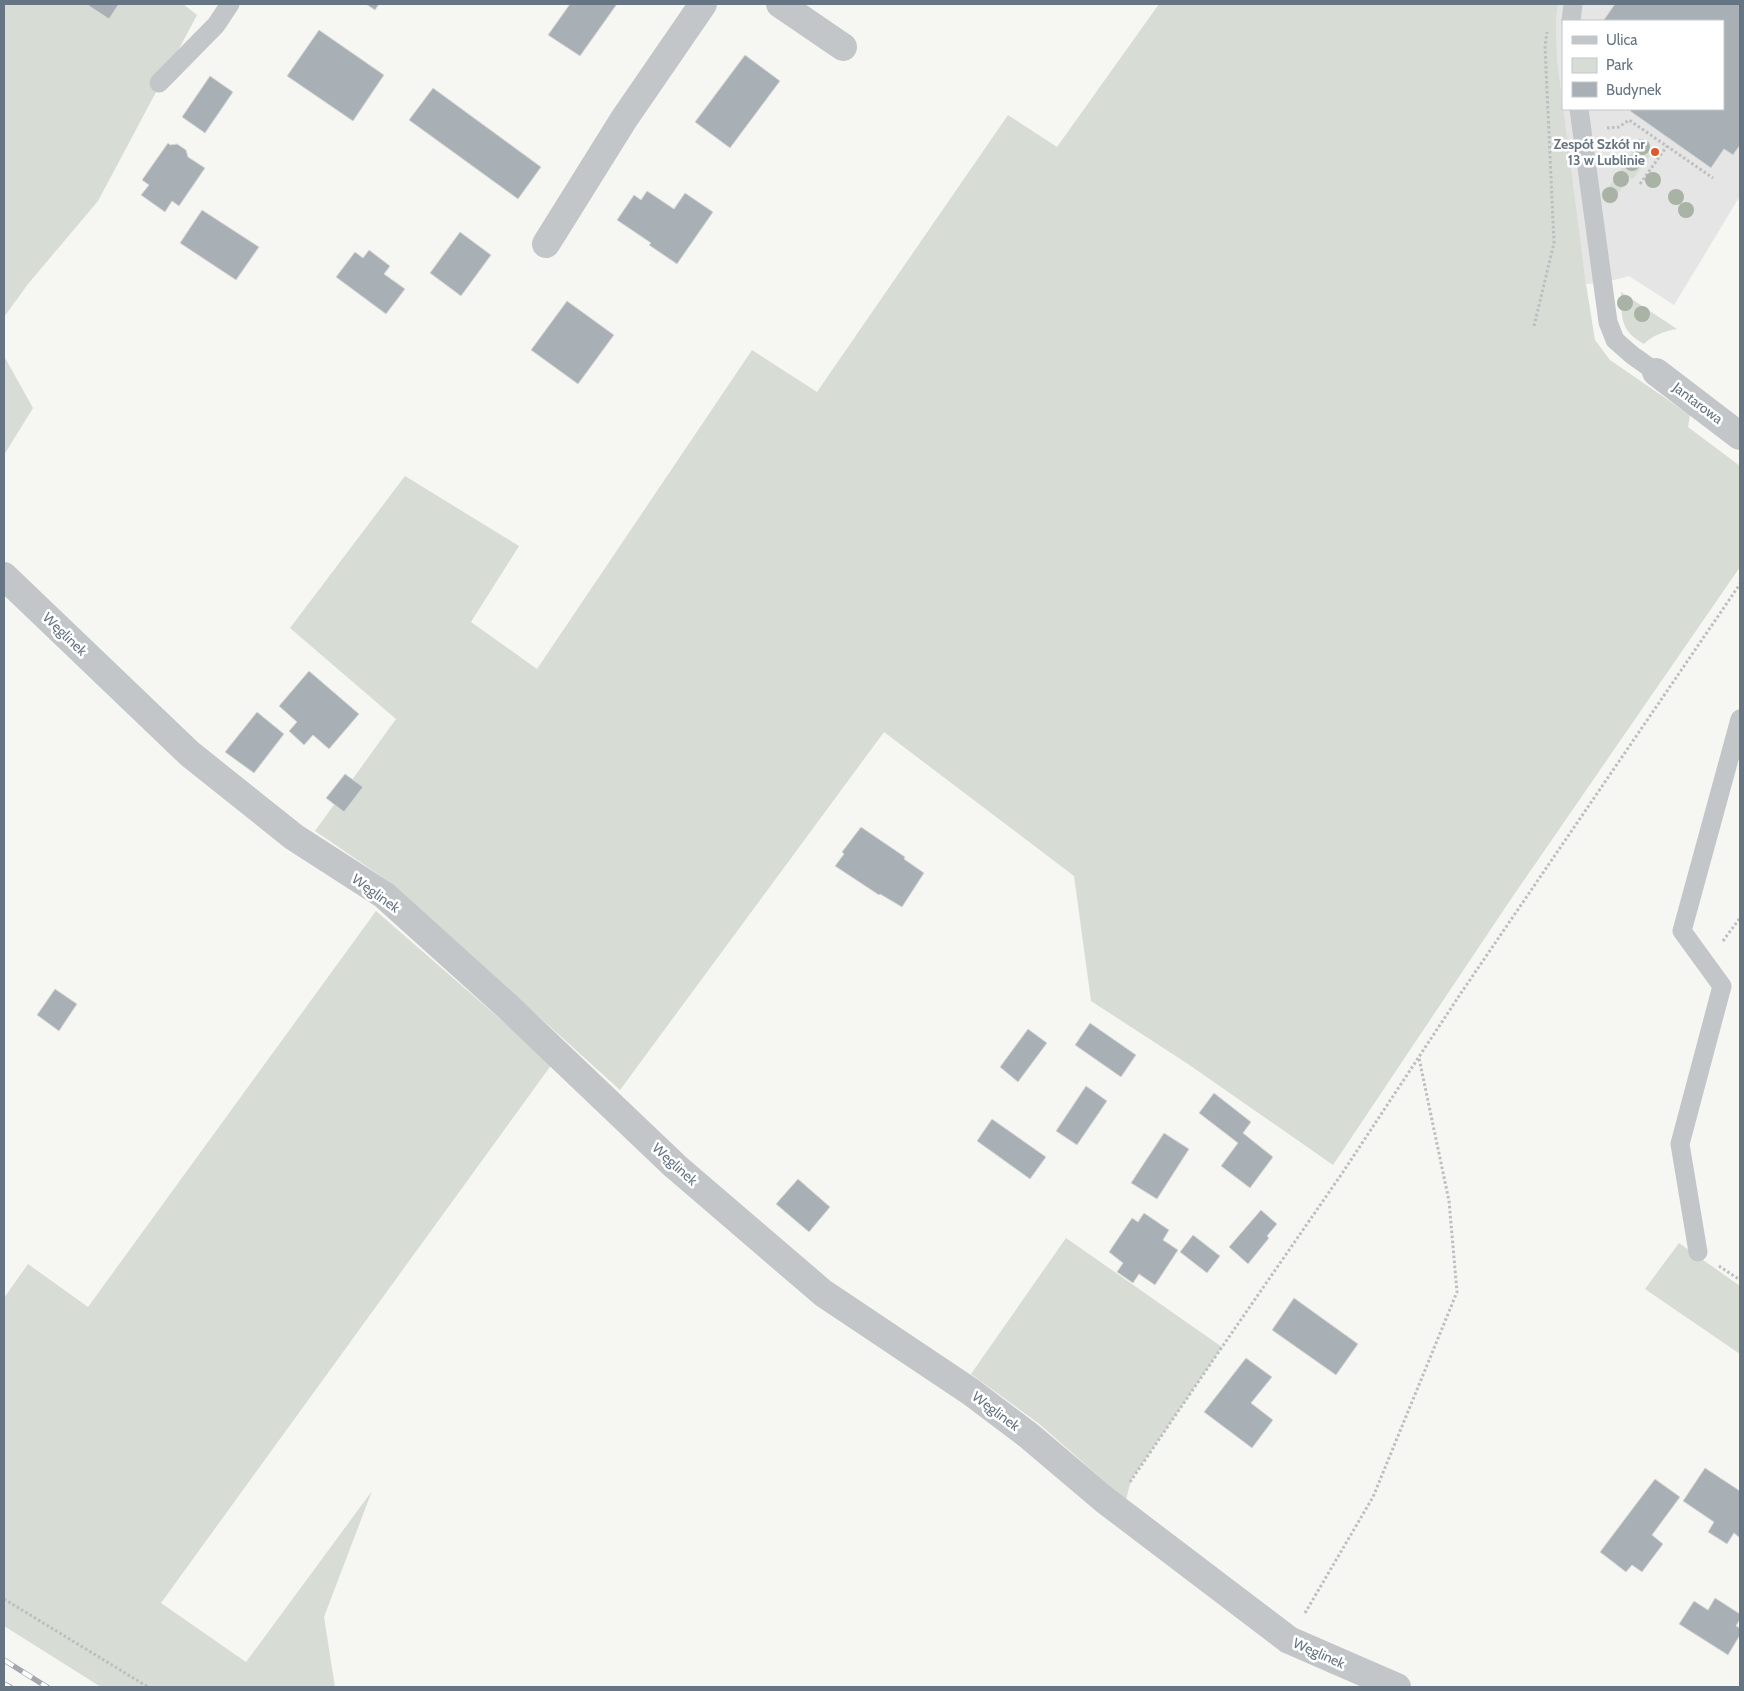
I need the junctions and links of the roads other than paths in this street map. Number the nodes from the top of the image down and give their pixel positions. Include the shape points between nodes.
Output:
1 (230, 4) edge
2 (703, 4) edge
3 (780, 4) edge
4 (1573, 4) edge
5 (1571, 20) edge
6 (843, 47) dead end
7 (160, 83) dead end
8 (1579, 110) edge
9 (546, 244) dead end
10 (1656, 372) joint
11 (1740, 436) edge
12 (4, 576) edge
13 (1740, 720) edge
14 (1698, 1252) dead end
15 (1397, 1687) edge

1 - 7 lane via 216,24
2 - 9 street via 624,119
3 - 6 street
4 - 5 lane
8 - 10 lane via 1608,322 1616,340
10 - 11 street, Jantarowa
12 - 15 street, Węglinek via 190,754 294,837 384,895 505,1004 675,1166 823,1293 971,1392 1289,1640
13 - 14 lane via 1682,931 1722,986 1680,1144

